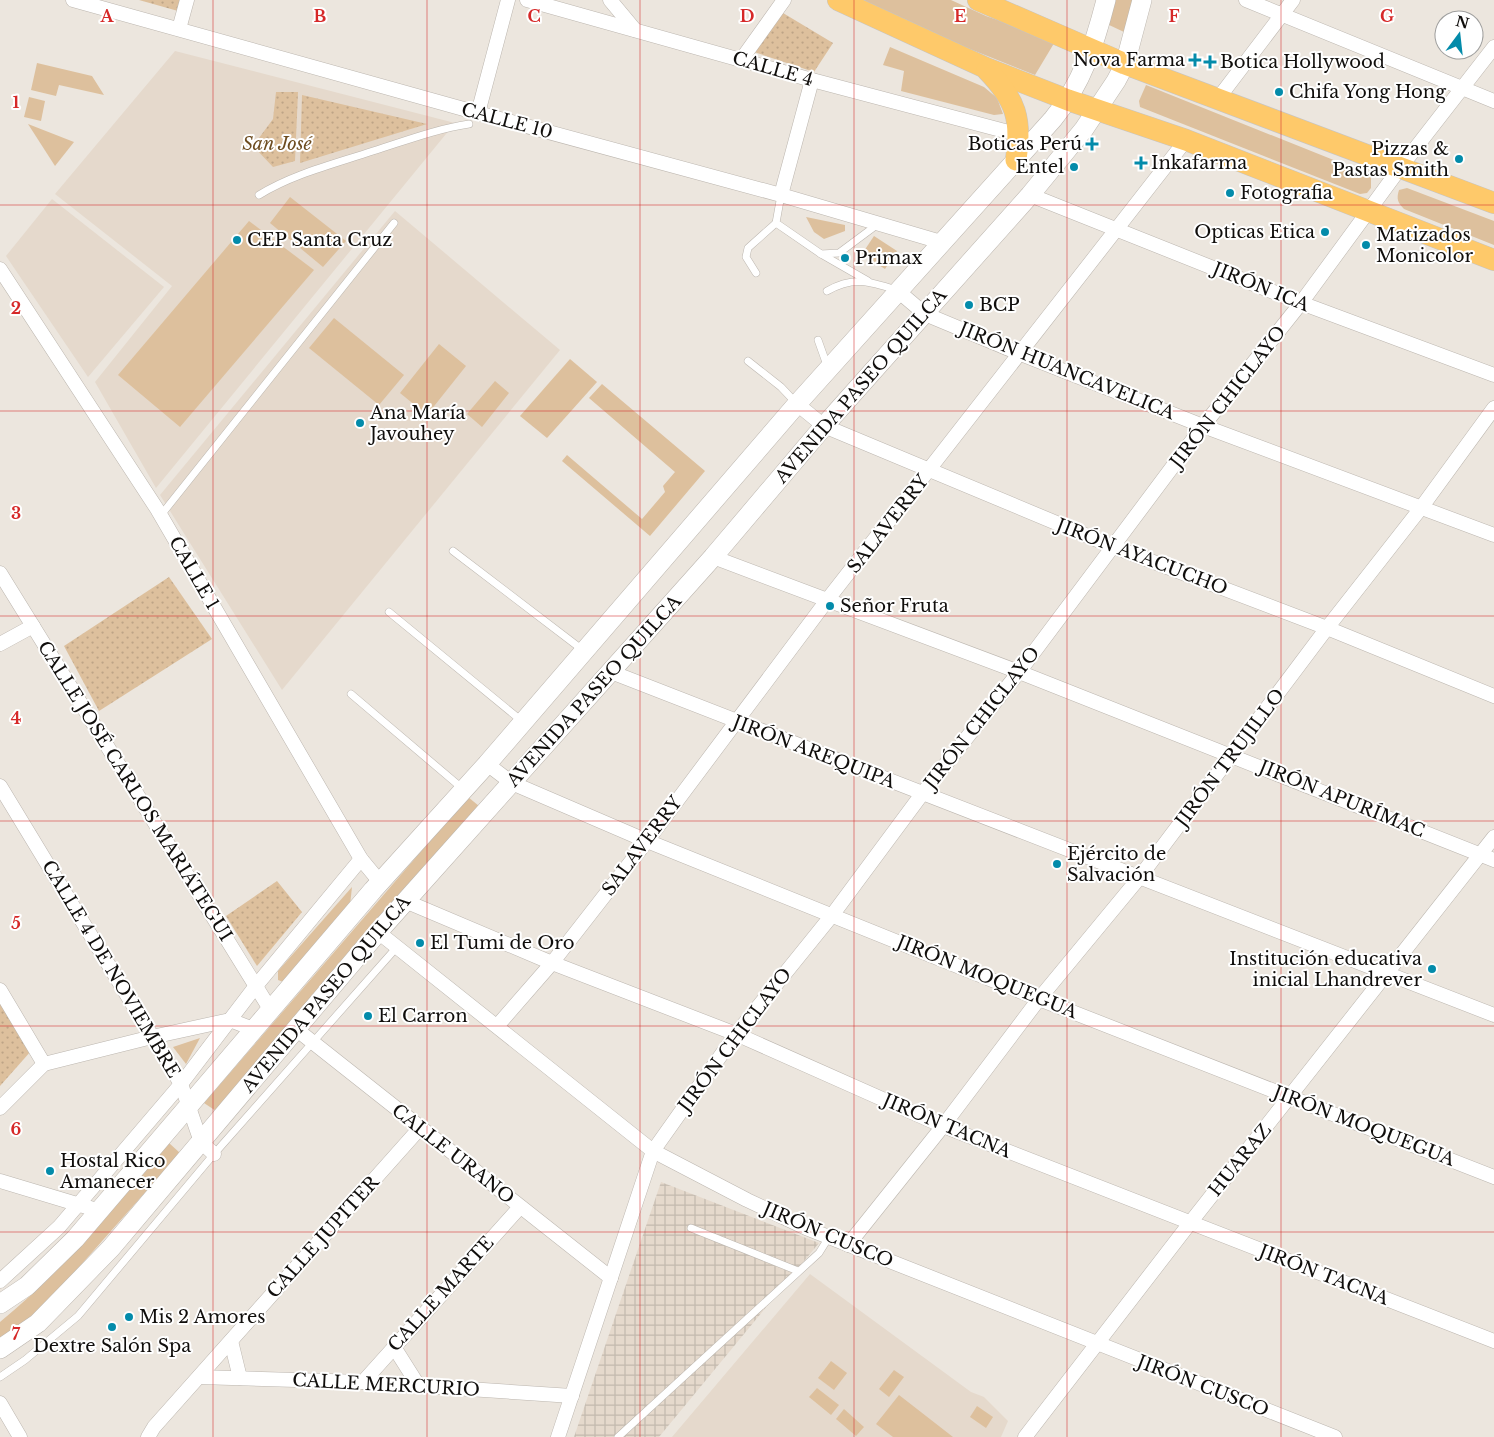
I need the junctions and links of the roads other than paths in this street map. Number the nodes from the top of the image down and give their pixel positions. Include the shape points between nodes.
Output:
1 (73, 0) edge
2 (187, 0) edge
3 (508, 0) edge
4 (527, 0) edge
5 (610, 0) edge
6 (784, 0) edge
7 (838, 0) edge
8 (978, 0) edge
9 (1106, 0) edge
10 (1142, 0) edge
11 (1246, 0) edge
12 (1293, 0) edge
13 (1282, 14) junction
14 (179, 29) junction
15 (635, 30) junction
16 (1494, 47) edge
17 (1092, 50) junction
18 (741, 60) junction
19 (1125, 64) junction
20 (986, 68) junction
21 (812, 80) junction
22 (1461, 88) junction
23 (1068, 100) junction
24 (1217, 100) junction
25 (1494, 101) edge
26 (1098, 111) junction
27 (473, 119) junction
28 (1020, 135) junction
29 (1186, 140) junction
30 (1016, 160) junction
31 (1400, 168) junction
32 (781, 195) junction
33 (1030, 195) junction
34 (259, 196) dead end
35 (1494, 203) edge
36 (1368, 212) junction
37 (776, 223) junction
38 (878, 223) junction
39 (394, 224) dead end
40 (1117, 228) junction
41 (942, 242) junction
42 (821, 254) junction
43 (1494, 260) edge
44 (0, 269) edge
45 (756, 273) dead end
46 (868, 281) junction
47 (827, 291) dead end
48 (898, 291) junction
49 (1301, 303) junction
50 (926, 314) junction
51 (818, 340) dead end
52 (1021, 354) junction
53 (748, 361) dead end
54 (829, 369) junction
55 (1494, 375) edge
56 (797, 404) junction
57 (1494, 408) edge
58 (824, 426) junction
59 (1203, 426) junction
60 (930, 471) junction
61 (1422, 508) junction
62 (160, 516) junction
63 (1494, 535) edge
64 (1114, 547) junction
65 (453, 551) dead end
66 (713, 557) junction
67 (0, 573) edge
68 (828, 599) junction
69 (389, 612) dead end
70 (33, 626) junction
71 (1327, 628) junction
72 (0, 644) edge
73 (584, 652) junction
74 (611, 672) junction
75 (1019, 672) junction
76 (352, 694) dead end
77 (1494, 696) edge
78 (524, 722) junction
79 (736, 722) junction
80 (1232, 756) junction
81 (487, 764) junction
82 (512, 783) junction
83 (0, 786) edge
84 (464, 789) junction
85 (922, 794) junction
86 (1494, 837) edge
87 (647, 841) junction
88 (1488, 857) edge
89 (361, 858) junction
90 (1139, 878) junction
91 (380, 882) junction
92 (405, 902) junction
93 (833, 914) junction
94 (378, 932) junction
95 (397, 947) junction
96 (552, 963) junction
97 (1387, 975) junction
98 (255, 987) junction
99 (0, 990) edge
100 (1039, 999) junction
101 (270, 1009) junction
102 (1494, 1015) edge
103 (230, 1020) junction
104 (498, 1025) junction
105 (254, 1028) junction
106 (296, 1029) junction
107 (736, 1034) junction
108 (152, 1036) junction
109 (313, 1042) junction
110 (44, 1064) junction
111 (181, 1084) junction
112 (1290, 1098) junction
113 (0, 1108) edge
114 (188, 1108) junction
115 (943, 1126) junction
116 (420, 1128) junction
117 (208, 1148) junction
118 (653, 1151) junction
119 (1494, 1177) edge
120 (0, 1181) edge
121 (79, 1204) junction
122 (520, 1207) junction
123 (100, 1211) junction
124 (1190, 1223) junction
125 (691, 1228) dead end
126 (829, 1237) junction
127 (848, 1245) junction
128 (798, 1271) junction
129 (610, 1278) junction
130 (0, 1281) edge
131 (0, 1304) edge
132 (231, 1341) junction
133 (1494, 1341) edge
134 (1098, 1344) junction
135 (394, 1347) junction
136 (0, 1350) edge
137 (0, 1377) edge
138 (199, 1377) junction
139 (240, 1378) junction
140 (363, 1382) junction
141 (418, 1385) junction
142 (572, 1396) junction
143 (0, 1403) edge
144 (20, 1437) edge
145 (148, 1437) edge
146 (558, 1437) edge
147 (618, 1437) edge
148 (1025, 1437) edge
149 (1335, 1437) edge

1 - 14 street, CALLE 10
2 - 14 street
3 - 27 street
4 - 15 street, CALLE 4
5 - 15 street
6 - 18 street
7 - 20 main road
8 - 17 main road
9 - 17 main road, AVENIDA PASEO QUILCA
10 - 19 main road, AVENIDA PASEO QUILCA
11 - 13 street
12 - 13 street
13 - 22 street
13 - 24 street
14 - 27 street, CALLE 10
15 - 18 street, CALLE 4
16 - 22 street, JIRÓN CHICLAYO
17 - 19 main road
17 - 23 main road, AVENIDA PASEO QUILCA
18 - 21 street, CALLE 4
19 - 24 main road
19 - 26 main road, AVENIDA PASEO QUILCA
20 - 23 main road
20 - 28 main road via 1012,101
21 - 28 street, CALLE 4
21 - 32 street
22 - 25 street
22 - 31 street, JIRÓN CHICLAYO
23 - 26 main road
23 - 30 main road, AVENIDA PASEO QUILCA
24 - 31 main road
26 - 29 main road
26 - 33 main road, AVENIDA PASEO QUILCA
27 - 32 street, CALLE 10
27 - 34 lane via 298,176
28 - 30 main road
29 - 36 main road
29 - 40 street, SALAVERRY
30 - 41 main road, AVENIDA PASEO QUILCA
31 - 35 main road
31 - 36 street, JIRÓN CHICLAYO
32 - 37 lane
32 - 38 street, CALLE 10
33 - 40 street, JIRÓN ICA
33 - 50 main road, AVENIDA PASEO QUILCA
36 - 43 main road
36 - 49 street, JIRÓN CHICLAYO
37 - 42 lane
37 - 45 lane via 748,248 746,257
38 - 41 street, CALLE 10
38 - 42 lane via 839,253
39 - 62 lane
40 - 49 street, JIRÓN ICA
40 - 52 street, SALAVERRY
41 - 48 main road, AVENIDA PASEO QUILCA
42 - 46 lane
44 - 62 street, CALLE 1
46 - 47 lane via 841,283
46 - 48 lane
48 - 50 street, JIRÓN HUANCAVELICA
48 - 54 main road, AVENIDA PASEO QUILCA
49 - 55 street, JIRÓN ICA
49 - 59 street, JIRÓN CHICLAYO
50 - 52 street, JIRÓN HUANCAVELICA
50 - 58 main road, AVENIDA PASEO QUILCA
51 - 54 lane
52 - 59 street, JIRÓN HUANCAVELICA
52 - 60 street, SALAVERRY
53 - 56 lane
54 - 56 main road, AVENIDA PASEO QUILCA
56 - 58 street, JIRÓN AYACUCHO
56 - 73 main road, AVENIDA PASEO QUILCA
57 - 61 street, JIRÓN TRUJILLO
58 - 60 street, JIRÓN AYACUCHO
58 - 66 main road, AVENIDA PASEO QUILCA
59 - 61 street, JIRÓN HUANCAVELICA
59 - 64 street, JIRÓN CHICLAYO
60 - 64 street, JIRÓN AYACUCHO
60 - 68 street, SALAVERRY
61 - 63 street, JIRÓN HUANCAVELICA
61 - 71 street, JIRÓN TRUJILLO
62 - 89 street, CALLE 1
64 - 71 street, JIRÓN AYACUCHO
64 - 75 street, JIRÓN CHICLAYO
65 - 73 lane
66 - 68 street, JIRÓN APURÍMAC
66 - 74 main road, AVENIDA PASEO QUILCA
67 - 70 street, CALLE JOSÉ CARLOS MARIÁTEGUI
68 - 75 street, JIRÓN APURÍMAC
68 - 79 street, SALAVERRY
69 - 78 lane
70 - 72 street
70 - 98 street, CALLE JOSÉ CARLOS MARIÁTEGUI
71 - 77 street, JIRÓN AYACUCHO
71 - 80 street, JIRÓN TRUJILLO
73 - 78 main road, AVENIDA PASEO QUILCA
74 - 79 street, JIRÓN AREQUIPA
74 - 82 main road, AVENIDA PASEO QUILCA
75 - 80 street, JIRÓN APURÍMAC
75 - 85 street, JIRÓN CHICLAYO
76 - 84 lane
78 - 81 main road, AVENIDA PASEO QUILCA
79 - 85 street, JIRÓN AREQUIPA
79 - 87 street, SALAVERRY
80 - 88 street, JIRÓN APURÍMAC
80 - 90 street, JIRÓN TRUJILLO
81 - 82 street, JIRÓN MOQUEGUA
81 - 84 main road, AVENIDA PASEO QUILCA
82 - 87 street, JIRÓN MOQUEGUA
82 - 92 main road, AVENIDA PASEO QUILCA
83 - 108 street, CALLE 4 DE NOVIEMBRE
84 - 91 main road, AVENIDA PASEO QUILCA
85 - 90 street, JIRÓN AREQUIPA
85 - 93 street, JIRÓN CHICLAYO
86 - 88 street, HUARAZ
87 - 93 street, JIRÓN MOQUEGUA
87 - 96 street, SALAVERRY
88 - 97 street, HUARAZ
89 - 91 street, CALLE 1
89 - 98 street
90 - 97 street, JIRÓN AREQUIPA
90 - 100 street, JIRÓN TRUJILLO
91 - 101 main road, AVENIDA PASEO QUILCA
92 - 94 main road, AVENIDA PASEO QUILCA
92 - 96 street, JIRÓN TACNA
93 - 100 street, JIRÓN MOQUEGUA
93 - 107 street, JIRÓN CHICLAYO
94 - 95 street, JIRÓN CUSCO
94 - 106 main road, AVENIDA PASEO QUILCA
95 - 104 street, JIRÓN CUSCO
95 - 109 lane
96 - 104 street, SALAVERRY
96 - 107 street, JIRÓN TACNA
97 - 102 street, JIRÓN AREQUIPA
97 - 112 street, HUARAZ
98 - 101 street, CALLE JOSÉ CARLOS MARIÁTEGUI
98 - 103 street
99 - 110 street
100 - 112 street, JIRÓN MOQUEGUA
100 - 115 street, JIRÓN TRUJILLO
101 - 105 main road, AVENIDA PASEO QUILCA
103 - 105 street
103 - 108 street
103 - 111 street
104 - 118 street, JIRÓN CUSCO
105 - 114 main road, AVENIDA PASEO QUILCA
106 - 109 street, CALLE URANO
106 - 117 main road, AVENIDA PASEO QUILCA
107 - 115 street, JIRÓN TACNA
107 - 118 street, JIRÓN CHICLAYO
108 - 110 street
108 - 111 street, CALLE 4 DE NOVIEMBRE
109 - 116 street, CALLE URANO
109 - 117 lane
110 - 113 street
111 - 114 street, CALLE 4 DE NOVIEMBRE
111 - 121 street
112 - 119 street, JIRÓN MOQUEGUA
112 - 124 street, HUARAZ
114 - 117 street, CALLE 4 DE NOVIEMBRE
114 - 123 main road, AVENIDA PASEO QUILCA
115 - 124 street, JIRÓN TACNA
115 - 127 street, JIRÓN TRUJILLO
116 - 122 street, CALLE URANO
116 - 132 street, CALLE JUPITER
117 - 136 main road, AVENIDA PASEO QUILCA via 38,1323
117 - 137 lane via 78,1316
118 - 126 street, JIRÓN CUSCO via 747,1200
118 - 129 street, JIRÓN CHICLAYO
120 - 121 street
121 - 123 street
121 - 130 street via 59,1227
122 - 129 street, CALLE URANO
122 - 135 street, CALLE MARTE
123 - 131 main road, AVENIDA PASEO QUILCA via 27,1286
124 - 133 street, JIRÓN TACNA
124 - 134 street, HUARAZ
125 - 128 lane
126 - 127 street, JIRÓN CUSCO
126 - 128 lane via 819,1253
127 - 134 street, JIRÓN CUSCO
128 - 147 lane
129 - 142 street, JIRÓN CHICLAYO
132 - 138 street, CALLE JUPITER
132 - 139 street
134 - 148 street, HUARAZ
134 - 149 street, JIRÓN CUSCO
135 - 140 street, CALLE MARTE
135 - 141 street
138 - 139 street, CALLE MERCURIO
138 - 145 street, CALLE JUPITER via 154,1426
139 - 140 street, CALLE MERCURIO
140 - 141 street, CALLE MERCURIO
141 - 142 street, CALLE MERCURIO
142 - 146 street, JIRÓN CHICLAYO
143 - 144 street

